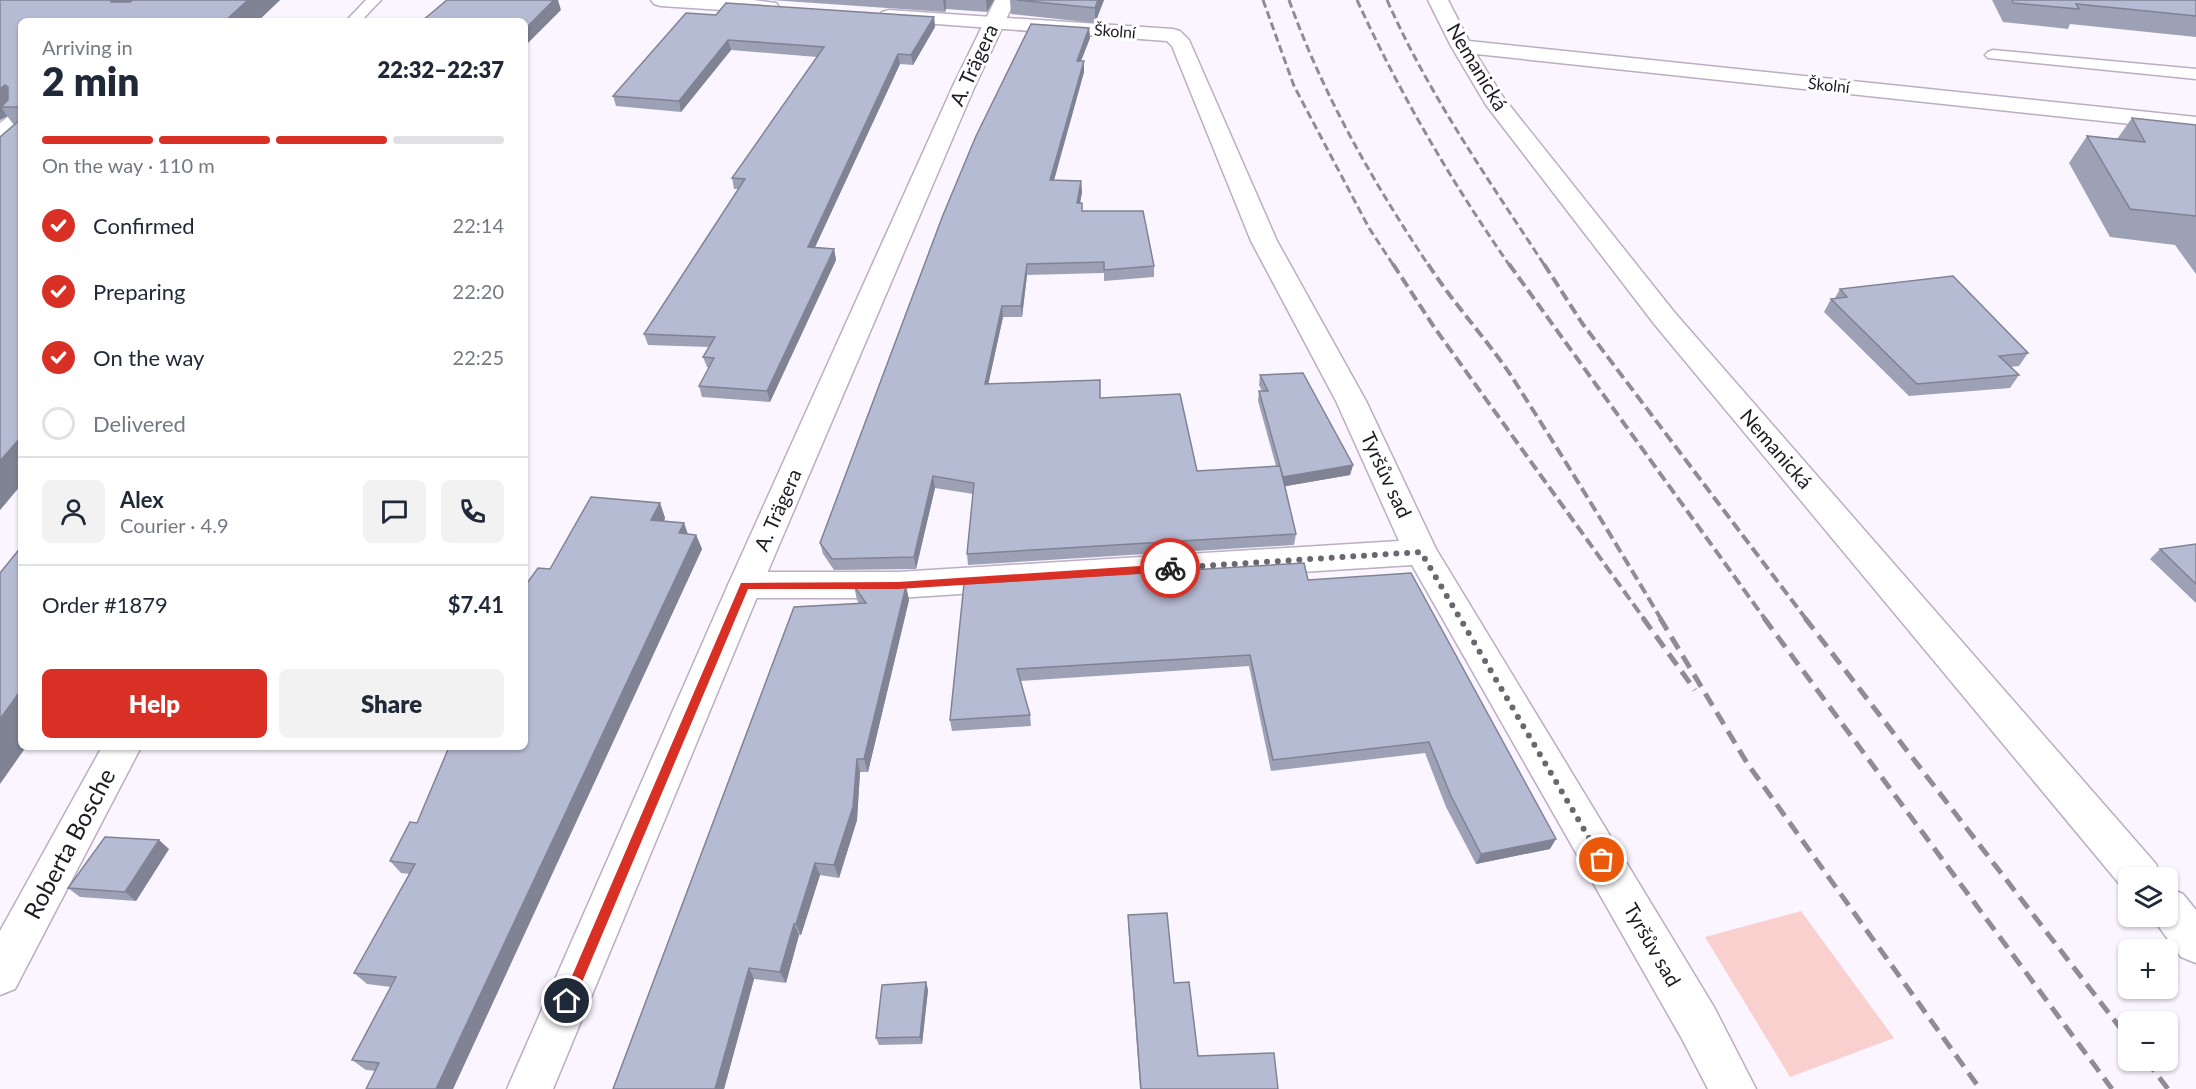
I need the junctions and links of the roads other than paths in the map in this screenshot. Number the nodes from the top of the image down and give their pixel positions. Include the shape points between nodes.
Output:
1 (374, 0) edge
2 (661, 0) edge
3 (1438, 0) edge
4 (788, 9) edge
5 (999, 11) edge
6 (868, 14) edge
7 (356, 18) edge
8 (1173, 35) joint
9 (1461, 46) junction
10 (1993, 55) dead end
11 (2196, 74) edge
12 (18, 117) edge
13 (2196, 124) edge
14 (0, 132) edge
15 (1421, 552) junction
16 (745, 585) junction
17 (120, 750) edge
18 (2133, 867) edge
19 (2178, 920) edge
20 (2196, 942) edge
21 (0, 974) edge
22 (530, 1089) edge
23 (1733, 1089) edge

1 - 7 lane
2 - 4 street
3 - 9 street, Nemanická
5 - 6 street, Školní
5 - 8 street, Školní
5 - 16 street, A. Trägera
8 - 15 street, Tyršův sad via 1182,44 1264,240 1351,401
9 - 13 street, Školní
9 - 18 street, Nemanická via 1494,100 1665,319
10 - 11 lane
12 - 14 lane
15 - 16 street via 898,585
15 - 23 street, Tyršův sad
16 - 22 street, A. Trägera
17 - 21 street, Roberta Bosche
19 - 20 street

